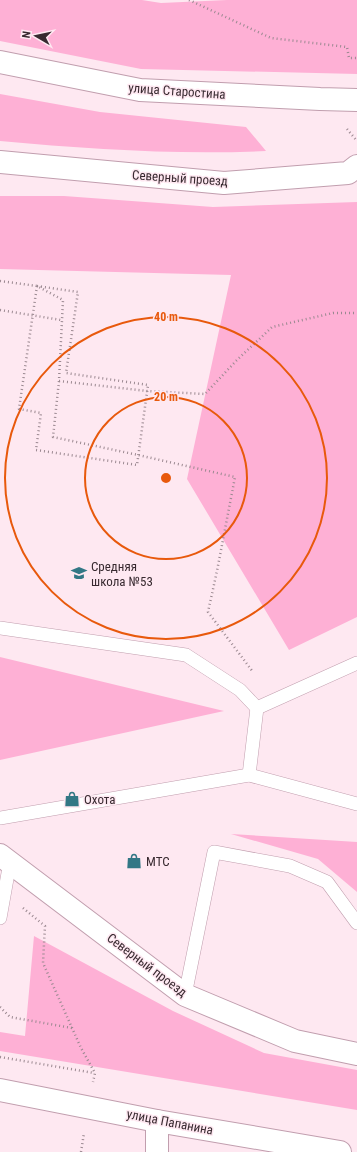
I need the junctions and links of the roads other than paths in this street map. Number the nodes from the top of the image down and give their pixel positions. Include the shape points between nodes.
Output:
1 (0, 62) edge
2 (357, 100) edge
3 (0, 162) edge
4 (357, 166) edge
5 (0, 628) edge
6 (357, 663) edge
7 (256, 708) junction
8 (249, 775) junction
9 (357, 804) edge
10 (0, 818) edge
11 (3, 859) edge
12 (0, 918) edge
13 (357, 923) edge
14 (185, 995) junction
15 (357, 1054) edge
16 (0, 1090) edge
17 (157, 1121) junction
18 (157, 1152) edge
19 (340, 1152) edge

1 - 2 street, улица Старостина via 140,90
3 - 4 street, Северный проезд via 224,183 348,174
5 - 7 lane via 186,655 240,690
6 - 7 lane
7 - 8 lane
8 - 9 lane
8 - 10 lane
11 - 12 lane via 4,892
11 - 14 street, Северный проезд
13 - 14 lane via 327,882 290,866 214,852
14 - 15 street, Северный проезд via 295,1042
16 - 17 street, улица Папанина
17 - 18 street
17 - 19 street, улица Папанина

